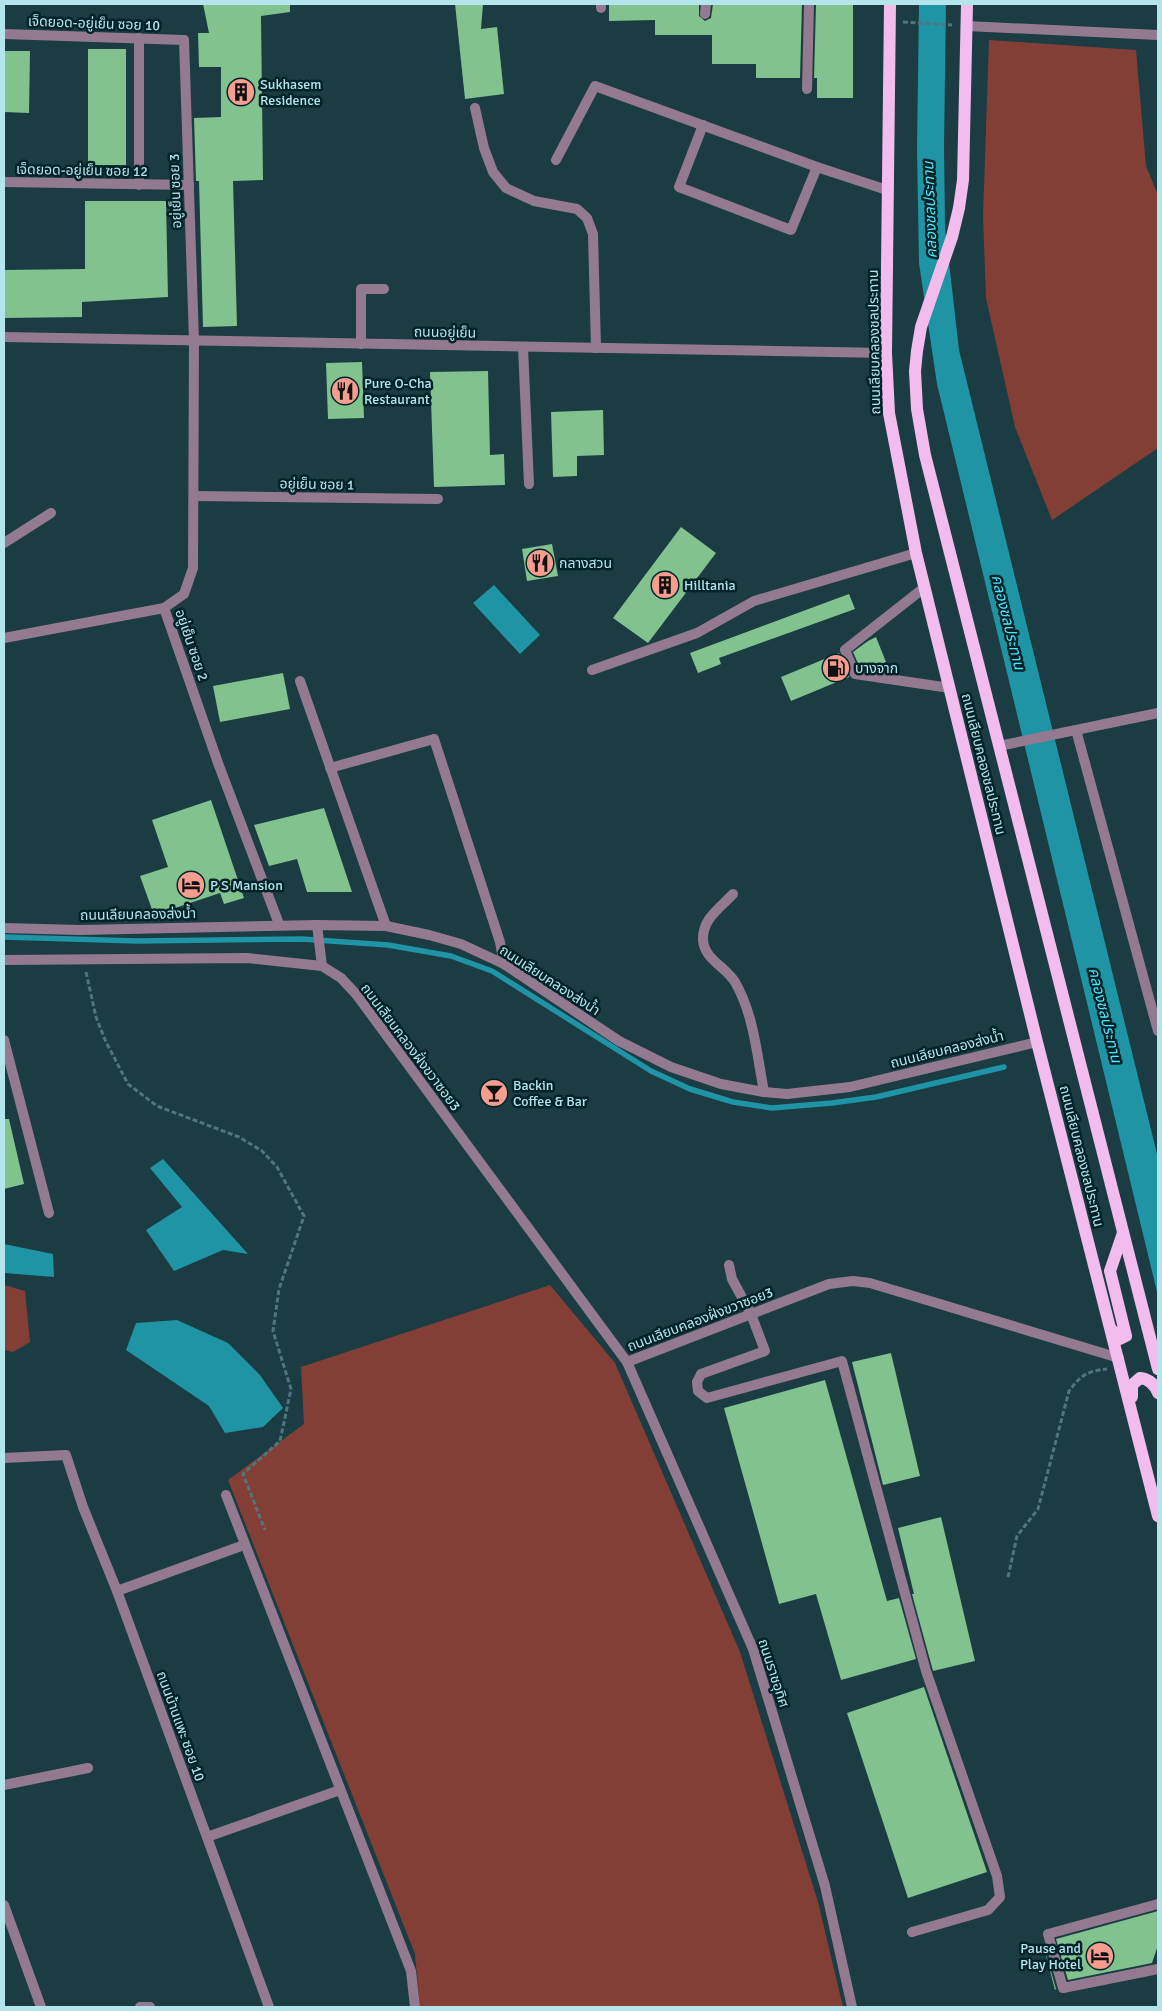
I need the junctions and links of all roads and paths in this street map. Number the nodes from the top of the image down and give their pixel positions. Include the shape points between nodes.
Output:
1 (809, 4) edge
2 (890, 4) edge
3 (967, 4) edge
4 (890, 21) junction
5 (967, 26) junction
6 (4, 34) edge
7 (1158, 36) edge
8 (139, 38) junction
9 (184, 40) joint
10 (807, 89) dead end
11 (475, 108) dead end
12 (702, 125) junction
13 (556, 160) dead end
14 (817, 167) junction
15 (4, 182) edge
16 (139, 184) junction
17 (189, 186) junction
18 (887, 190) junction
19 (384, 289) dead end
20 (4, 338) edge
21 (194, 341) junction
22 (361, 344) junction
23 (523, 347) junction
24 (596, 348) junction
25 (886, 353) junction
26 (529, 484) dead end
27 (194, 496) junction
28 (438, 499) dead end
29 (52, 513) dead end
30 (4, 543) edge
31 (916, 553) junction
32 (925, 587) junction
33 (164, 608) junction
34 (4, 638) edge
35 (592, 670) dead end
36 (300, 681) dead end
37 (950, 688) junction
38 (1158, 713) edge
39 (1076, 730) junction
40 (998, 746) junction
41 (330, 768) junction
42 (733, 894) dead end
43 (279, 924) junction
44 (317, 925) junction
45 (386, 926) junction
46 (4, 928) edge
47 (4, 960) edge
48 (82, 960) junction
49 (504, 964) junction
50 (322, 966) junction
51 (1158, 1032) edge
52 (4, 1040) edge
53 (1037, 1042) junction
54 (764, 1092) junction
55 (49, 1213) dead end
56 (1123, 1233) junction
57 (729, 1264) dead end
58 (751, 1314) junction
59 (1112, 1330) junction
60 (626, 1362) junction
61 (1120, 1363) junction
62 (1158, 1368) edge
63 (1158, 1393) edge
64 (1137, 1426) junction
65 (4, 1458) edge
66 (226, 1495) dead end
67 (1158, 1516) edge
68 (265, 1530) dead end
69 (244, 1545) junction
70 (1008, 1577) dead end
71 (117, 1592) junction
72 (88, 1768) dead end
73 (4, 1785) edge
74 (340, 1790) junction
75 (207, 1837) junction
76 (1158, 1904) edge
77 (4, 1905) edge
78 (8, 1927) edge
79 (912, 1932) dead end
80 (1158, 1969) edge
81 (41, 2007) edge
82 (140, 2007) edge
83 (150, 2007) edge
84 (269, 2007) edge
85 (415, 2007) edge
86 (852, 2007) edge

1 - 10 street
2 - 4 main road, ถนนเลียบคลองชลประทาน
3 - 5 main road, ถนนเลียบคลองชลประทาน
4 - 5 path
4 - 18 main road, ถนนเลียบคลองชลประทาน
5 - 7 street
5 - 40 main road, ถนนเลียบคลองชลประทาน via 963,180 959,208 921,327 915,371 917,410 925,455
6 - 8 street, เจ็ดยอด-อยู่เย็น ซอย 10
8 - 9 street, เจ็ดยอด-อยู่เย็น ซอย 10
8 - 16 street
9 - 17 street, อยู่เย็น ซอย 3
11 - 24 street via 493,172 506,188 534,201 577,210 587,218 593,234
12 - 13 street via 595,86
12 - 14 street
12 - 14 street via 679,187 791,230
14 - 18 street
15 - 16 street, เจ็ดยอด-อยู่เย็น ซอย 12
16 - 17 street, เจ็ดยอด-อยู่เย็น ซอย 12
17 - 21 street, อยู่เย็น ซอย 3
18 - 25 main road, ถนนเลียบคลองชลประทาน
19 - 22 street via 361,290
20 - 21 street, ถนนอยู่เย็น
21 - 22 street, ถนนอยู่เย็น
21 - 27 street, อยู่เย็น ซอย 2
22 - 23 street, ถนนอยู่เย็น
23 - 24 street, ถนนอยู่เย็น
23 - 26 street
24 - 25 street, ถนนอยู่เย็น
25 - 31 main road, ถนนเลียบคลองชลประทาน via 889,413
27 - 28 street, อยู่เย็น ซอย 1
27 - 33 street, อยู่เย็น ซอย 2 via 193,568 184,594
29 - 30 street
31 - 32 main road, ถนนเลียบคลองชลประทาน
31 - 35 street via 754,601 697,633
32 - 37 main road, ถนนเลียบคลองชลประทาน
32 - 37 street via 845,650 855,674
33 - 34 street
33 - 43 street, อยู่เย็น ซอย 2 via 218,764
36 - 41 street
37 - 53 main road, ถนนเลียบคลองชลประทาน
38 - 39 street
39 - 40 street
39 - 51 street
40 - 56 main road, ถนนเลียบคลองชลประทาน
41 - 45 street
41 - 49 street via 434,739 500,942
42 - 54 street via 710,916 703,932 703,942 709,956 734,980 750,1015
43 - 44 street, ถนนเลียบคลองส่งน้ำ
43 - 46 street, ถนนเลียบคลองส่งน้ำ via 80,930
44 - 45 street, ถนนเลียบคลองส่งน้ำ
44 - 50 street
45 - 49 street, ถนนเลียบคลองส่งน้ำ via 461,944
47 - 48 street
48 - 50 street via 247,958
48 - 68 path via 96,1017 128,1084 157,1106 238,1137 262,1151 277,1167 304,1216 280,1289 273,1331 291,1389 280,1441 243,1474
49 - 54 street, ถนนเลียบคลองส่งน้ำ via 619,1041 672,1067 721,1084
50 - 60 street, ถนนเลียบคลองฝั่งขวาซอย3 via 341,978 356,994
52 - 55 street
53 - 54 street, ถนนเลียบคลองส่งน้ำ via 850,1087 787,1094
53 - 59 main road, ถนนเลียบคลองชลประทาน
56 - 59 main road via 1110,1271 1126,1336 1120,1339
56 - 62 main road, ถนนเลียบคลองชลประทาน
57 - 58 street via 732,1279
58 - 60 street, ถนนเลียบคลองฝั่งขวาซอย3
58 - 61 street, ถนนเลียบคลองฝั่งขวาซอย3 via 829,1284 870,1283
58 - 79 street via 764,1350 701,1374 697,1382 698,1391 707,1398 842,1361 926,1671 997,1876 1000,1897 988,1910
59 - 61 main road, ถนนเลียบคลองชลประทาน
60 - 86 street, ถนนราชอุทิศ via 753,1649 825,1886
61 - 64 main road, ถนนเลียบคลองชลประทาน
61 - 70 path via 1092,1370 1078,1379 1069,1391 1038,1509 1017,1536
63 - 64 main road via 1147,1380 1138,1379 1133,1383
64 - 67 main road, ถนนเลียบคลองชลประทาน
65 - 71 street, ถนนบ้านแพะ ซอย 10 via 66,1455
66 - 69 street
69 - 71 street
69 - 74 street
71 - 75 street, ถนนบ้านแพะ ซอย 10
72 - 73 street
74 - 75 street
74 - 85 street via 411,1971
75 - 84 street, ถนนบ้านแพะ ซอย 10
76 - 80 street via 1048,1934 1063,1988
77 - 78 street
78 - 81 street
82 - 83 street

